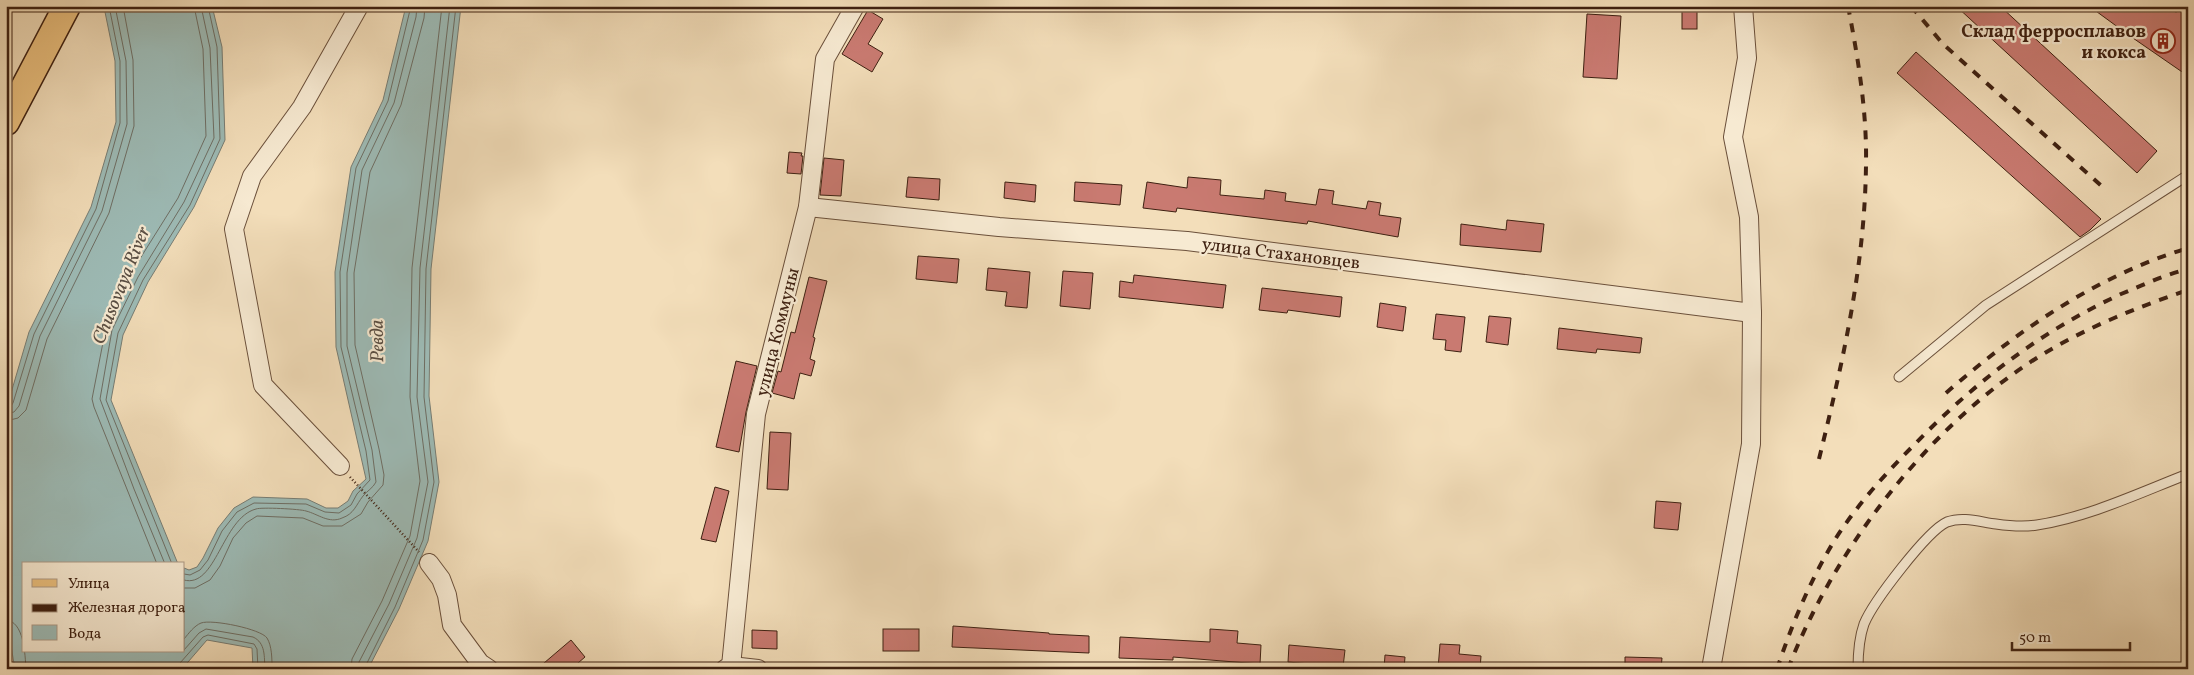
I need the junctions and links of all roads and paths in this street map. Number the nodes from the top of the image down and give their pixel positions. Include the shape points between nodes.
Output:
1 (67, 6) edge
2 (359, 6) edge
3 (855, 6) edge
4 (1743, 6) edge
5 (6, 122) edge
6 (2188, 175) edge
7 (808, 207) junction
8 (1752, 313) junction
9 (1899, 377) dead end
10 (340, 466) joint
11 (2188, 474) edge
12 (429, 562) joint
13 (728, 667) edge
14 (489, 669) edge
15 (758, 669) edge
16 (1711, 669) edge
17 (1858, 669) edge

1 - 5 main road
2 - 10 street via 302,107 252,176 234,229 263,385
3 - 7 street, улица Коммуны via 825,59
4 - 8 street via 1747,58 1733,137 1749,217
6 - 9 lane via 1986,305
7 - 8 street, улица Стахановцев via 999,227 1187,241
7 - 13 street, улица Коммуны via 756,414
8 - 16 street via 1751,444
10 - 12 path
11 - 17 lane via 2058,521 2016,526 1960,520 1948,522 1918,549 1865,622
12 - 14 street via 447,595 452,625 480,663
13 - 15 street, улица Коммуны

